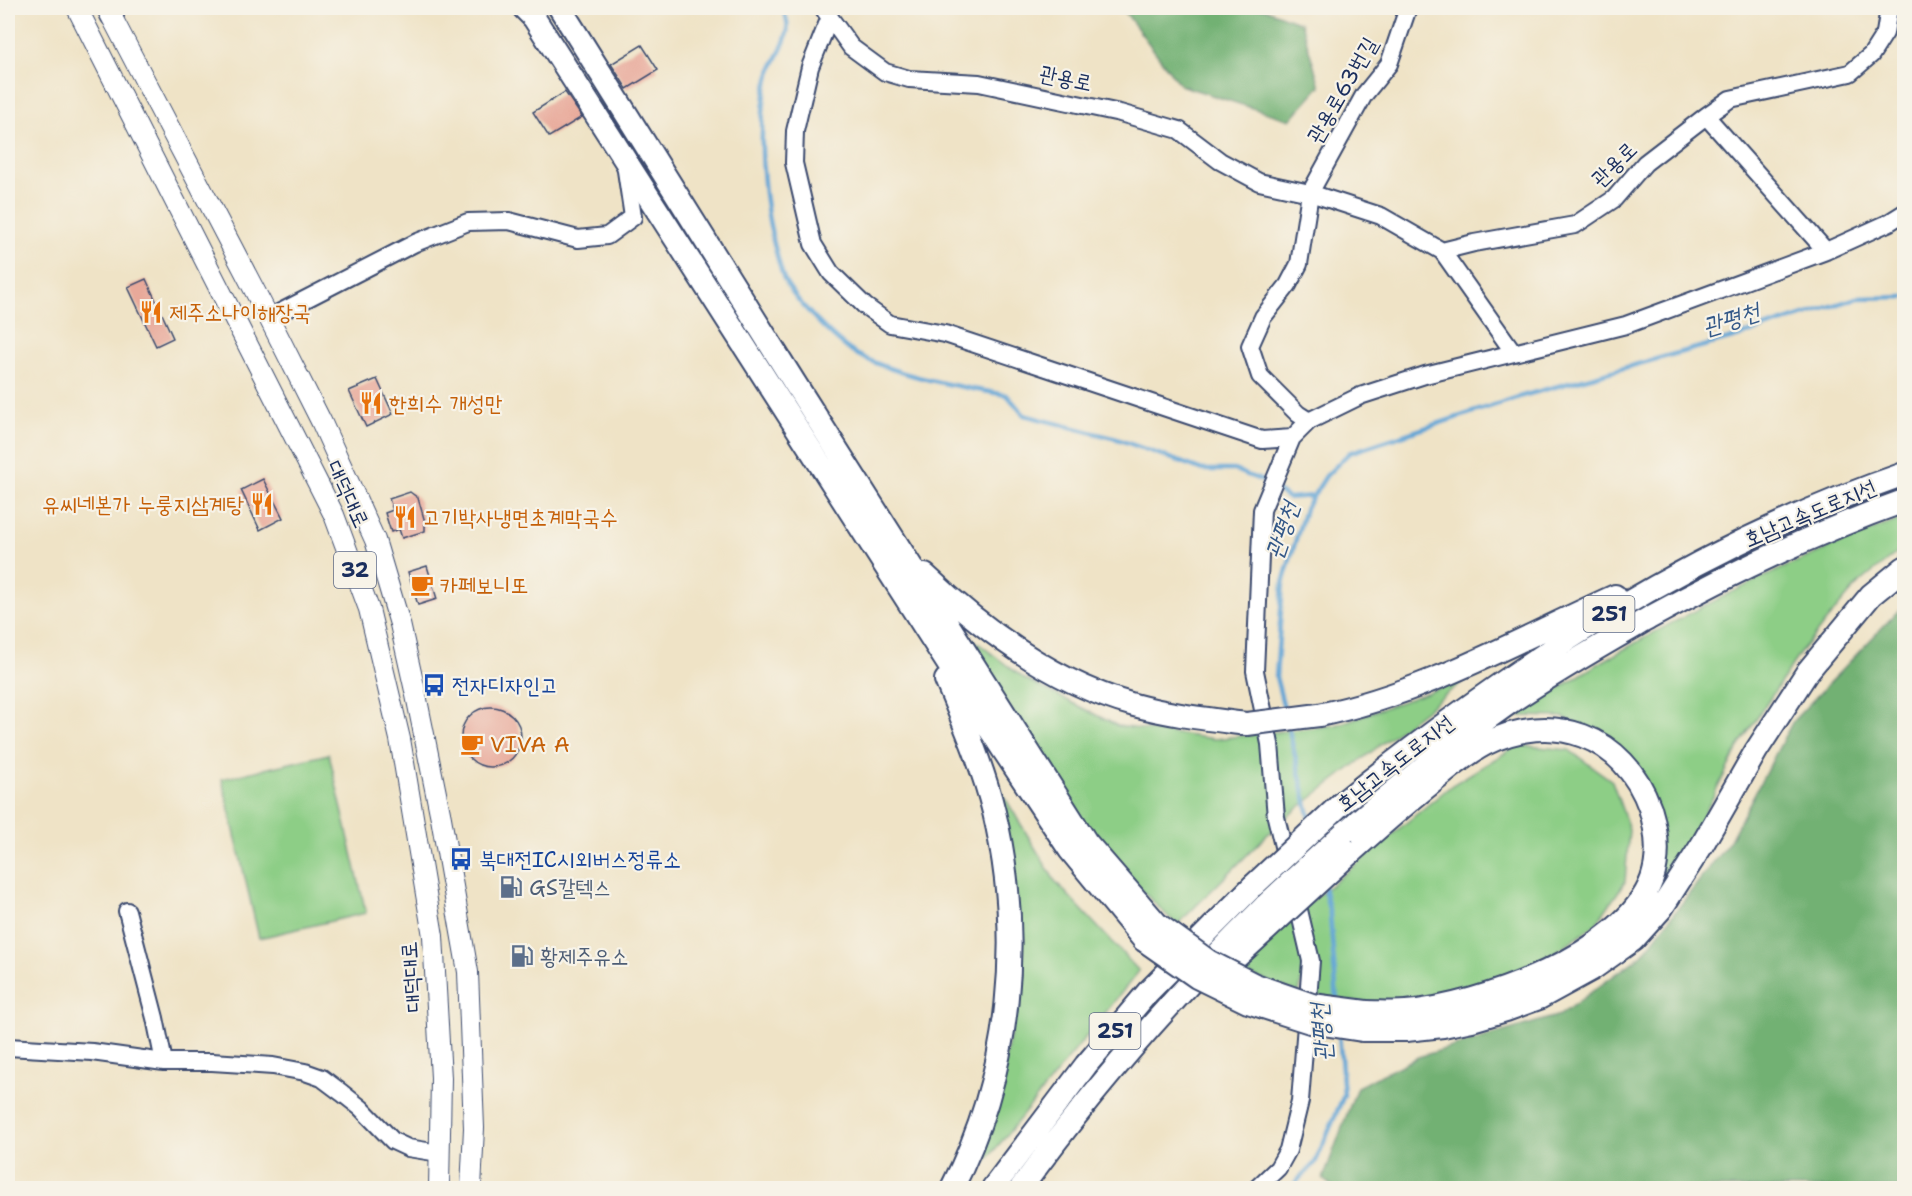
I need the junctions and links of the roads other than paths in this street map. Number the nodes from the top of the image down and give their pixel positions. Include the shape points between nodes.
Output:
1 (77, 8) edge
2 (524, 8) edge
3 (560, 8) edge
4 (1408, 8) edge
5 (1889, 8) edge
6 (109, 10) edge
7 (826, 12) edge
8 (1706, 116) junction
9 (625, 160) junction
10 (1310, 193) junction
11 (1905, 213) edge
12 (1442, 251) junction
13 (1826, 252) junction
14 (269, 318) junction
15 (1514, 353) junction
16 (1309, 421) junction
17 (1289, 444) junction
18 (1905, 474) edge
19 (1905, 501) edge
20 (1773, 526) junction
21 (891, 535) junction
22 (1905, 568) edge
23 (910, 605) junction
24 (1348, 842) junction
25 (127, 911) dead end
26 (1151, 932) junction
27 (1364, 1021) junction
28 (8, 1047) edge
29 (164, 1062) junction
30 (439, 1153) junction
31 (439, 1188) edge
32 (471, 1188) edge
33 (952, 1188) edge
34 (993, 1188) edge
35 (1021, 1188) edge
36 (1257, 1188) edge

1 - 30 main road, 대덕대로 / 32 via 334,515 369,609 400,739 434,936 441,1078
2 - 9 highway
3 - 21 highway
4 - 10 street, 관용로63번길 via 1389,64 1364,95
5 - 8 street, 관용로 via 1885,33 1871,55 1850,73 1730,99
6 - 14 main road, 대덕대로 / 32
7 - 10 street, 관용로 via 851,47 885,72 909,79 979,83 1120,113 1179,130 1220,161 1259,182
7 - 17 street via 795,131 794,163 813,244 831,273 865,306 890,324 945,334 1262,440
8 - 12 street, 관용로 via 1645,163 1614,200 1575,225
8 - 13 street
9 - 14 street via 633,217 607,236 578,239 509,221 468,222 415,243
9 - 23 highway
10 - 12 street, 관용로 via 1381,216
10 - 16 street via 1299,264 1263,316 1250,346 1260,376
11 - 13 street
12 - 15 street
13 - 15 street via 1626,325
14 - 32 main road, 대덕대로 / 32 via 375,540 400,624 441,818 468,972 474,1128
15 - 16 street via 1360,396
16 - 17 street
17 - 36 street via 1262,510 1255,671 1270,744 1276,817 1311,961 1300,1101 1288,1150 1278,1168
18 - 20 highway, 호남고속도로지선 / 251
19 - 24 highway, 호남고속도로지선 / 251 via 1783,549 1608,641 1510,702 1418,771
20 - 21 highway, bridge via 1417,687 1358,707 1247,724 1132,705 1064,677 971,616 920,570
20 - 34 highway, 호남고속도로지선 / 251, bridge via 1603,618 1508,677 1342,803 1148,992 1086,1065
21 - 26 highway via 1086,842
22 - 27 highway via 1872,595 1808,670 1696,855 1660,909 1633,940 1584,974 1506,1010 1443,1026 1406,1030
23 - 26 highway via 1070,850
23 - 33 highway via 938,660 982,771 1002,854 1008,911 1010,971 1003,1032 978,1127
24 - 27 highway via 1484,745 1526,731 1546,729 1581,734 1615,754 1629,768 1646,797 1657,839 1656,860 1645,894 1623,922 1583,951 1533,978 1480,997
24 - 35 highway, 251, bridge via 1272,912 1249,944 1160,1032 1132,1047
25 - 29 street
26 - 27 highway, bridge via 1197,977 1248,1002 1310,1022
28 - 29 street via 92,1052
29 - 30 street via 273,1066 305,1072 322,1078 361,1108 393,1141
30 - 31 main road, 대덕대로 / 32

